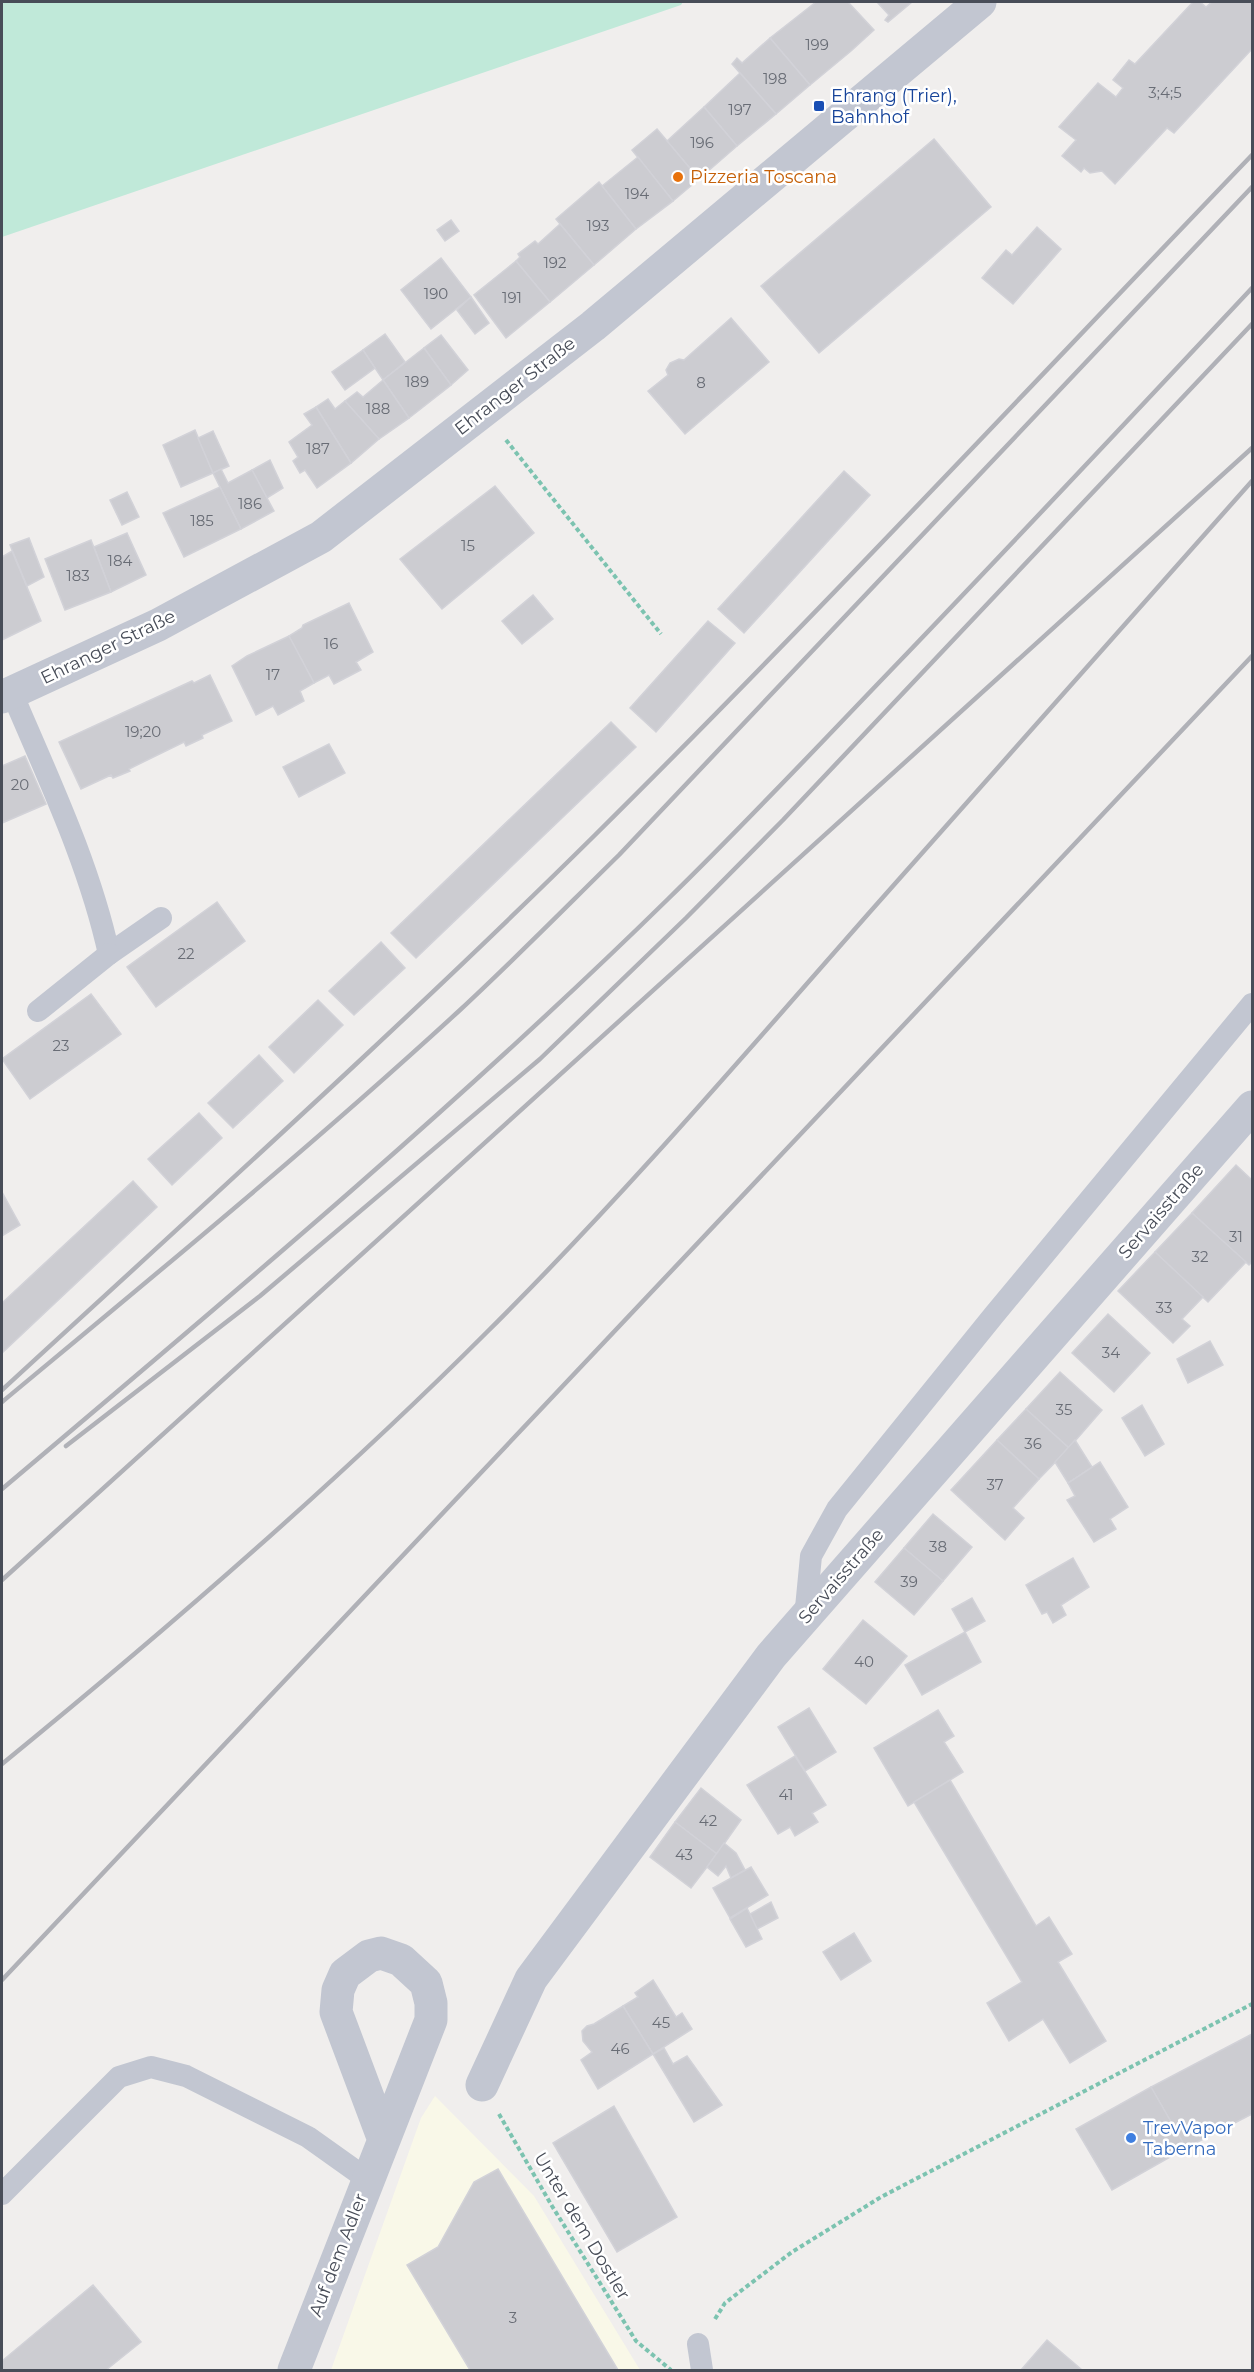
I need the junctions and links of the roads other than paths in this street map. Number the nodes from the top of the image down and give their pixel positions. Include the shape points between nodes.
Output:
1 (980, 2) edge
2 (7, 695) edge
3 (160, 918) dead end
4 (109, 954) junction
5 (1252, 1004) edge
6 (38, 1011) dead end
7 (1252, 1107) edge
8 (805, 1618) junction
9 (482, 2085) road end
10 (384, 2140) junction
11 (368, 2179) junction
12 (2, 2194) edge
13 (698, 2344) road end
14 (294, 2370) edge
15 (702, 2370) edge

1 - 2 street, Ehranger Straße via 593,326 321,537 158,625
2 - 4 lane via 61,808 102,921
3 - 4 lane
4 - 6 lane
5 - 8 lane via 837,1509 811,1556
7 - 8 street, Servaisstraße
8 - 9 street, Servaisstraße via 771,1656 531,1979
10 - 10 street, Auf dem Adler via 431,2020 432,2003 426,1983 417,1973 401,1960 381,1953 363,1960 345,1974 338,1990 336,2012
10 - 11 street, Auf dem Adler
11 - 12 lane via 308,2137 186,2076 151,2067 119,2077
11 - 14 street, Auf dem Adler
13 - 15 lane

